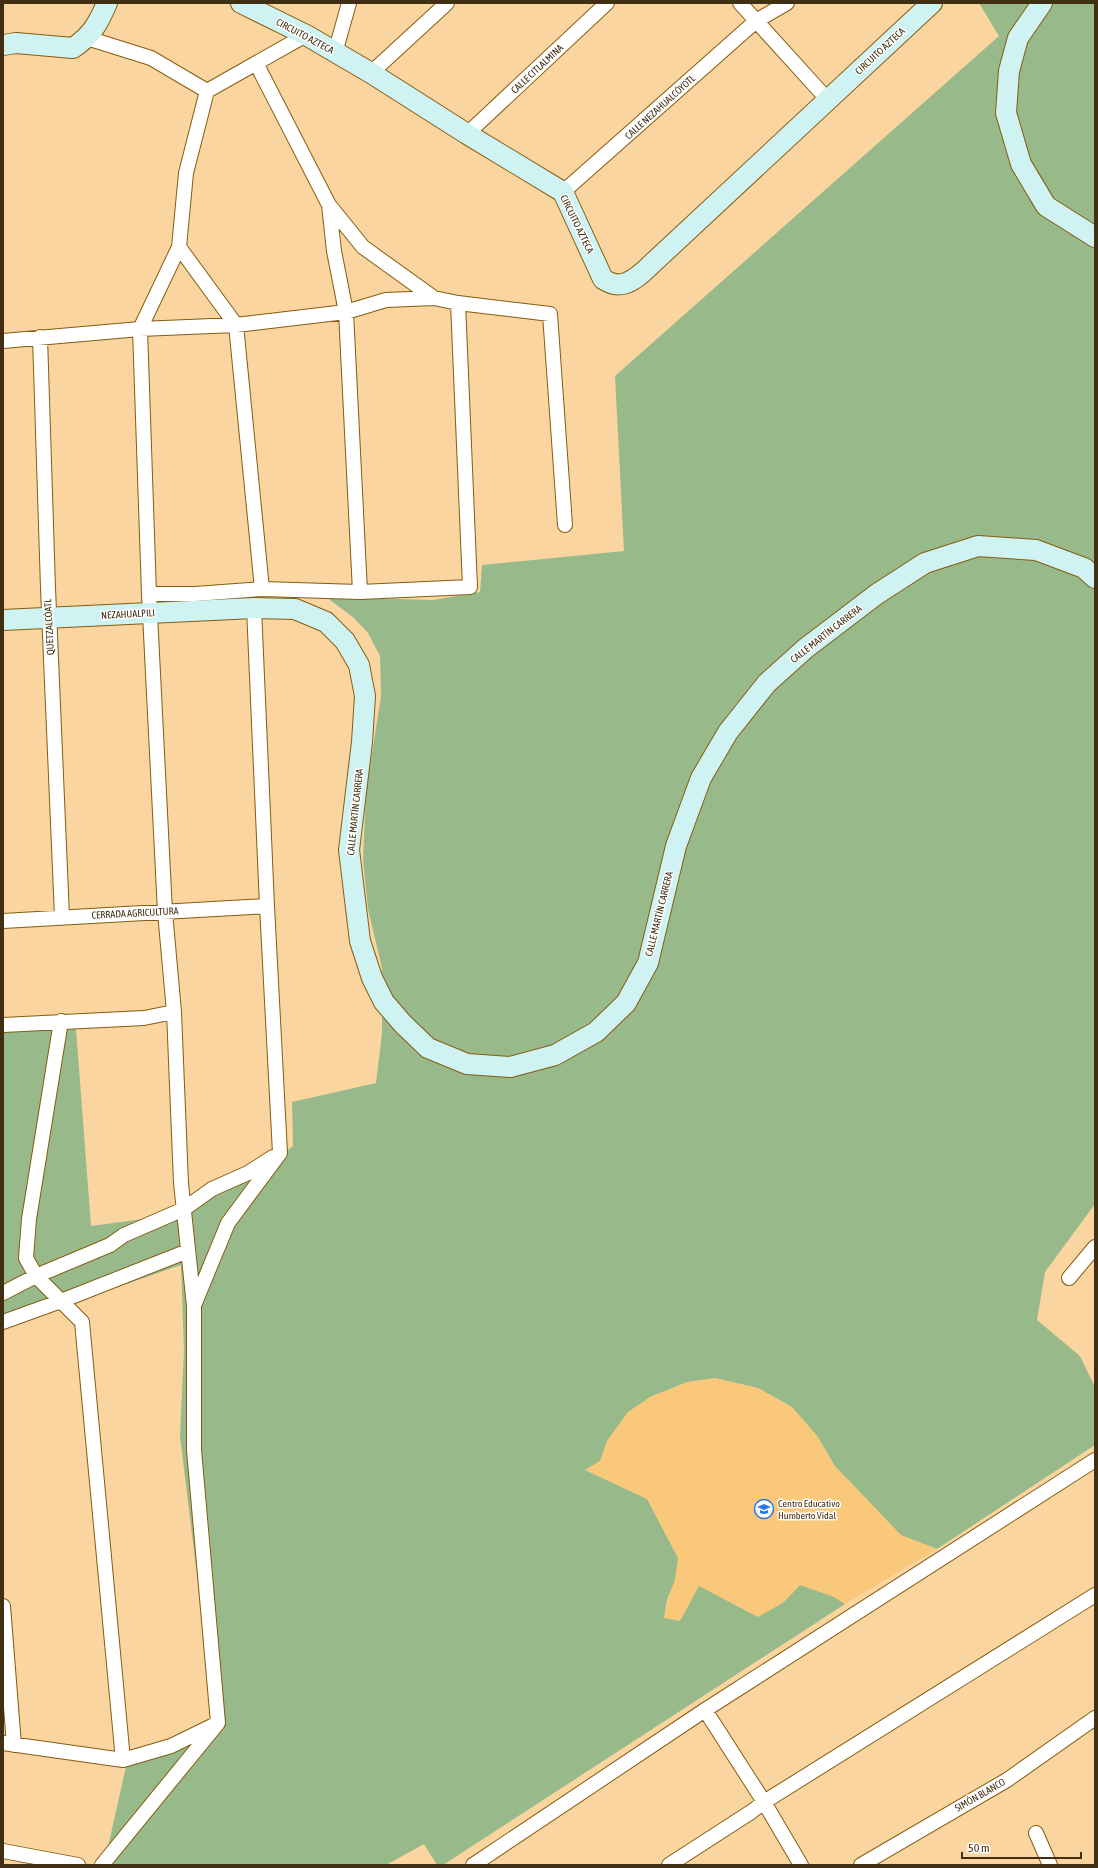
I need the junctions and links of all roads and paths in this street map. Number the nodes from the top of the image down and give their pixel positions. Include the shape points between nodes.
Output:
1 (107, 3) edge
2 (242, 3) edge
3 (349, 3) edge
4 (447, 3) edge
5 (607, 3) edge
6 (740, 3) edge
7 (787, 3) edge
8 (932, 3) edge
9 (1042, 3) edge
10 (756, 21) junction
11 (306, 36) junction
12 (87, 38) junction
13 (3, 45) edge
14 (335, 53) junction
15 (256, 63) junction
16 (371, 73) junction
17 (208, 91) junction
18 (827, 99) junction
19 (467, 134) junction
20 (563, 192) junction
21 (329, 205) junction
22 (1095, 238) edge
23 (179, 247) junction
24 (434, 298) junction
25 (458, 303) junction
26 (346, 312) junction
27 (236, 325) junction
28 (140, 329) junction
29 (40, 337) junction
30 (3, 341) edge
31 (565, 525) dead end
32 (1095, 578) edge
33 (262, 589) junction
34 (360, 592) junction
35 (149, 604) junction
36 (254, 608) junction
37 (49, 619) junction
38 (3, 620) edge
39 (267, 906) junction
40 (166, 912) junction
41 (62, 917) junction
42 (3, 921) edge
43 (174, 1012) junction
44 (61, 1021) junction
45 (3, 1025) edge
46 (280, 1152) junction
47 (184, 1209) junction
48 (1095, 1247) edge
49 (188, 1251) junction
50 (36, 1276) junction
51 (1069, 1278) dead end
52 (3, 1293) edge
53 (61, 1301) junction
54 (194, 1306) junction
55 (3, 1322) edge
56 (1095, 1460) edge
57 (1095, 1595) edge
58 (3, 1606) edge
59 (705, 1710) junction
60 (1095, 1718) edge
61 (218, 1723) junction
62 (9, 1744) edge
63 (123, 1760) junction
64 (764, 1802) junction
65 (1036, 1832) dead end
66 (3, 1851) edge
67 (78, 1865) edge
68 (102, 1865) edge
69 (473, 1865) edge
70 (670, 1865) edge
71 (801, 1865) edge
72 (861, 1865) edge
73 (1050, 1865) edge

1 - 12 street via 99,23
2 - 11 street, CIRCUITO AZTECA
3 - 14 street
4 - 16 street
5 - 19 street, CALLE CITLALMINA
6 - 10 street
7 - 10 street, CALLE NEZAHUALCÓYOTL
8 - 18 street, CIRCUITO AZTECA
9 - 22 street via 1018,38 1009,71 1006,113 1020,164 1046,206
10 - 18 street
10 - 20 street, CALLE NEZAHUALCÓYOTL
11 - 14 street, CIRCUITO AZTECA
11 - 15 street
12 - 13 street via 73,48 16,43
12 - 17 street via 151,58
14 - 16 street, CIRCUITO AZTECA
15 - 17 street
15 - 21 street
16 - 19 street, CIRCUITO AZTECA
17 - 23 street via 186,173
18 - 20 street, CIRCUITO AZTECA via 642,273 621,285 610,284 603,279
19 - 20 street, CIRCUITO AZTECA
21 - 24 street via 363,247
21 - 26 street via 334,251
23 - 27 street
23 - 28 street
24 - 25 street
24 - 26 street via 386,300
25 - 31 street via 550,314
25 - 34 street via 470,587
26 - 27 street
26 - 34 street
27 - 28 street
27 - 33 street
28 - 29 street
28 - 35 street
29 - 30 street
29 - 37 street, QUETZALCÓATL
32 - 36 street, CALLE MARTÍN CARRERA via 1084,568 1036,550 978,546 925,563 877,594 806,648 767,683 728,732 701,778 676,846 648,963 626,1003 596,1032 555,1055 510,1067 467,1064 428,1048 384,1002 372,978 360,941 349,850 365,696 359,665 345,640 326,622 295,609
33 - 34 street
33 - 35 street via 195,594
35 - 36 street, NEZAHUALPILI
35 - 37 street, NEZAHUALPILI
35 - 40 street
36 - 39 street
37 - 38 street, NEZAHUALPILI
37 - 41 street, QUETZALCÓATL
39 - 40 street, CERRADA AGRICULTURA
39 - 46 street
40 - 41 street, CERRADA AGRICULTURA
40 - 43 street
41 - 42 street, CERRADA AGRICULTURA
43 - 44 street via 144,1018
43 - 47 street
44 - 45 street
44 - 50 street via 29,1219 26,1258
46 - 47 street via 248,1173 212,1189
46 - 54 street via 228,1223
47 - 49 street
47 - 50 street via 124,1235 83,1258
48 - 51 street
49 - 53 street
49 - 54 street
50 - 52 street
50 - 53 street
53 - 55 street
53 - 63 street via 82,1322
54 - 61 street via 194,1450
56 - 59 street
57 - 64 street
58 - 62 street
59 - 64 street
59 - 69 street
60 - 72 street, SIMÓN BLANCO via 1007,1780
61 - 63 street via 171,1746
61 - 68 street
62 - 63 street
64 - 70 street
64 - 71 street
65 - 73 street
66 - 67 street

